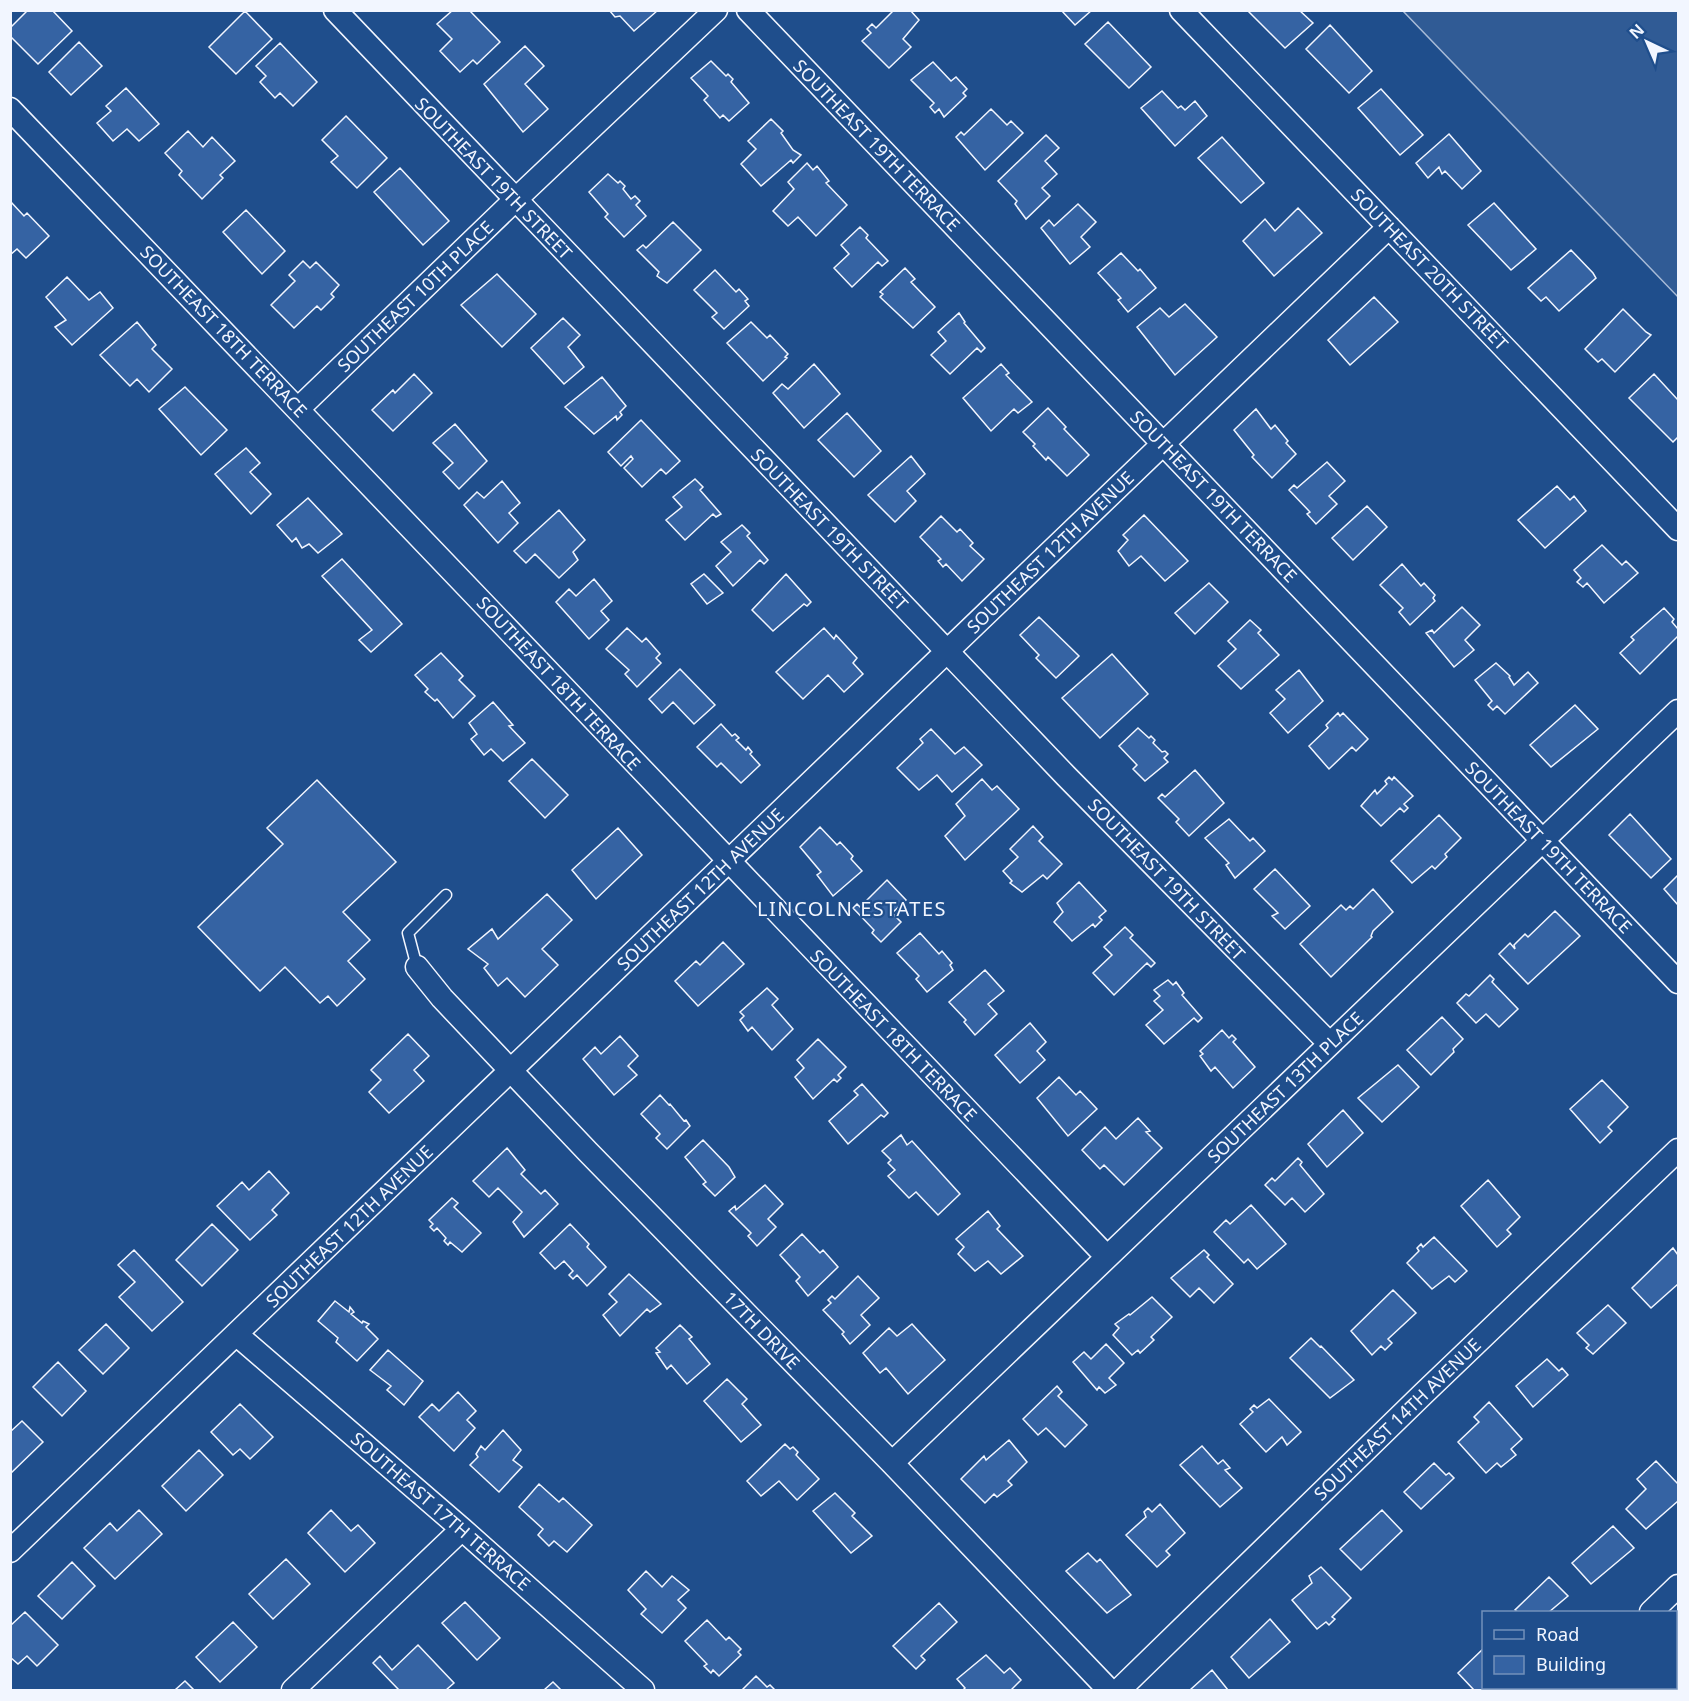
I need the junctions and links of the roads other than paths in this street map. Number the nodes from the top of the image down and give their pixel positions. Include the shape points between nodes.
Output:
1 (334, 10) edge
2 (716, 10) edge
3 (748, 10) edge
4 (1181, 10) edge
5 (10, 109) edge
6 (515, 200) junction
7 (1389, 227) junction
8 (298, 408) junction
9 (1164, 444) junction
10 (1678, 529) edge
11 (947, 651) junction
12 (1678, 711) edge
13 (1542, 841) junction
14 (728, 862) junction
15 (446, 895) dead end
16 (417, 967) joint
17 (1678, 982) edge
18 (1330, 1044) junction
19 (511, 1071) junction
20 (1678, 1150) edge
21 (1107, 1257) junction
22 (236, 1334) junction
23 (892, 1463) junction
24 (462, 1529) junction
25 (10, 1551) edge
26 (1678, 1586) edge
27 (1652, 1611) edge
28 (293, 1690) edge
29 (643, 1690) edge
30 (1109, 1690) edge
31 (1119, 1690) edge

1 - 6 street, SOUTHEAST 19TH STREET
2 - 6 street, SOUTHEAST 10TH PLACE
3 - 9 street, SOUTHEAST 19TH TERRACE
4 - 7 street, SOUTHEAST 20TH STREET
5 - 8 street, SOUTHEAST 18TH TERRACE
6 - 8 street, SOUTHEAST 10TH PLACE
6 - 11 street, SOUTHEAST 19TH STREET
7 - 9 street, SOUTHEAST 12TH AVENUE
7 - 10 street, SOUTHEAST 20TH STREET
8 - 14 street, SOUTHEAST 18TH TERRACE
9 - 11 street, SOUTHEAST 12TH AVENUE
9 - 13 street, SOUTHEAST 19TH TERRACE
11 - 14 street, SOUTHEAST 12TH AVENUE
11 - 18 street, SOUTHEAST 19TH STREET
12 - 13 street, SOUTHEAST 13TH PLACE
13 - 17 street, SOUTHEAST 19TH TERRACE
13 - 18 street, SOUTHEAST 13TH PLACE
14 - 19 street, SOUTHEAST 12TH AVENUE
14 - 21 street, SOUTHEAST 18TH TERRACE
15 - 16 lane via 408,933
16 - 19 street, 17TH DRIVE
18 - 21 street, SOUTHEAST 13TH PLACE
19 - 22 street, SOUTHEAST 12TH AVENUE
19 - 23 street, 17TH DRIVE
20 - 31 street, SOUTHEAST 14TH AVENUE
21 - 23 street, SOUTHEAST 13TH PLACE
22 - 24 street, SOUTHEAST 17TH TERRACE
22 - 25 street, SOUTHEAST 12TH AVENUE
23 - 30 street, 17TH DRIVE
24 - 28 street
24 - 29 street, SOUTHEAST 17TH TERRACE
26 - 27 street

